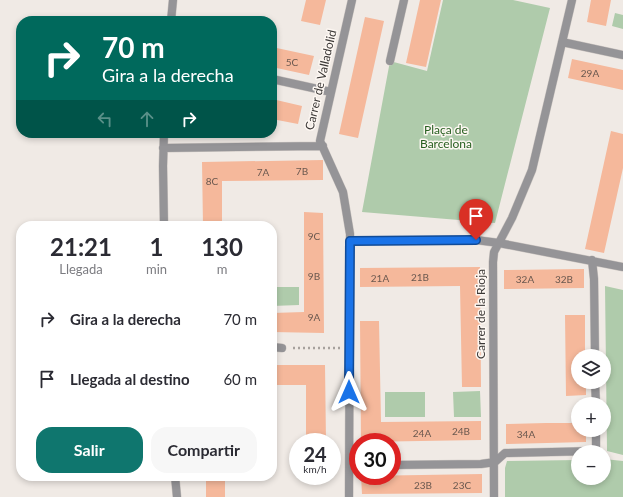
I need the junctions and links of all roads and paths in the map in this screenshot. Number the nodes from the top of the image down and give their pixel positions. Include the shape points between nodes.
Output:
1 (173, 0) edge
2 (352, 0) edge
3 (404, 0) edge
4 (572, 0) edge
5 (171, 16) edge
6 (562, 42) junction
7 (623, 55) edge
8 (390, 61) dead end
9 (277, 80) edge
10 (331, 92) junction
11 (164, 138) edge
12 (323, 146) junction
13 (163, 148) junction
14 (164, 221) edge
15 (350, 241) junction
16 (499, 243) junction
17 (592, 260) junction
18 (623, 267) edge
19 (277, 348) edge
20 (282, 348) joint
21 (348, 348) junction
22 (595, 349) edge
23 (596, 437) edge
24 (494, 462) junction
25 (401, 465) edge
26 (349, 466) edge
27 (175, 481) edge
28 (349, 485) edge
29 (177, 497) edge
30 (349, 497) edge
31 (494, 497) edge

1 - 5 street
2 - 10 street, Carrer de Valladolid
3 - 8 street
4 - 6 street, Carrer de la Rioja
6 - 7 street
6 - 16 street, Carrer de la Rioja via 532,170
9 - 10 street
10 - 12 street, Carrer de Valladolid via 320,141
11 - 13 street
12 - 13 street
12 - 15 street, Carrer de Valladolid via 343,192
13 - 14 street
15 - 16 street via 476,240
15 - 21 street, Carrer de Valladolid
16 - 17 street
16 - 24 street, Carrer de la Rioja via 494,252 493,262
17 - 18 street
17 - 22 street
19 - 20 street
20 - 21 path
21 - 26 street, Carrer de Valladolid
23 - 24 street via 595,451 506,453
24 - 25 street
24 - 31 street, Carrer de la Rioja
27 - 29 street
28 - 30 street, Carrer de Valladolid

